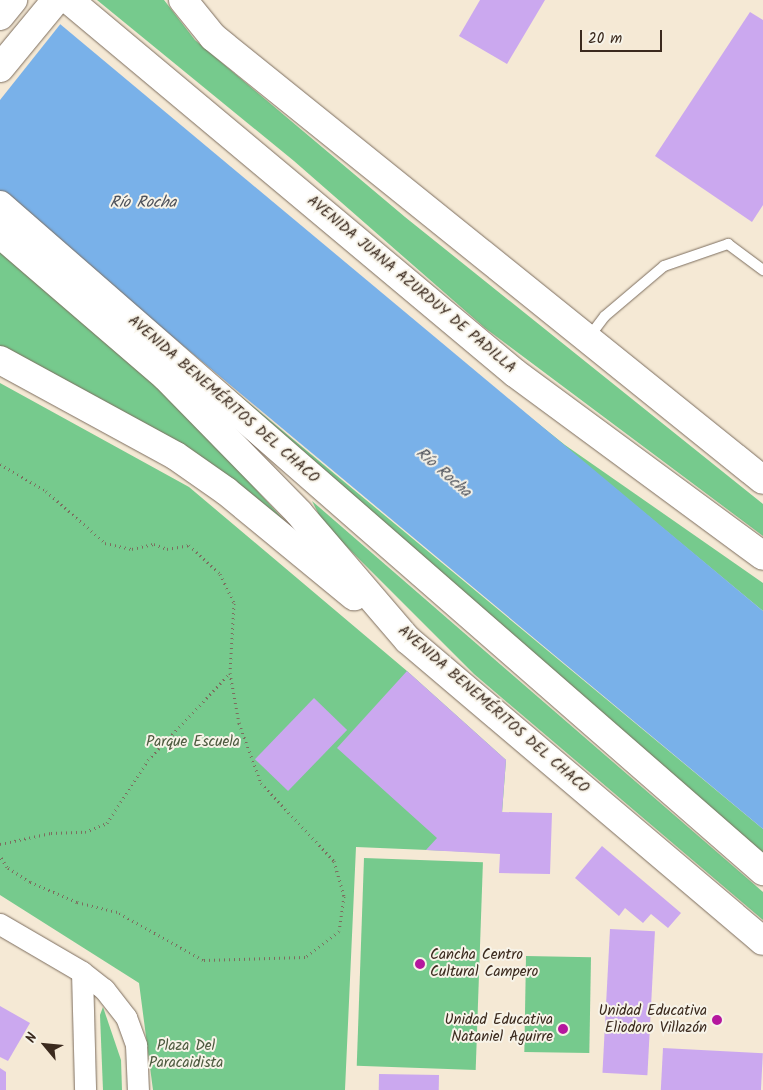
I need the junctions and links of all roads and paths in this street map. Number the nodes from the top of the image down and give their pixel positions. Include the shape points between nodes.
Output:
1 (13, 0) edge
2 (183, 0) edge
3 (57, 4) edge
4 (0, 16) edge
5 (0, 68) edge
6 (0, 205) edge
7 (0, 234) edge
8 (763, 270) edge
9 (588, 338) junction
10 (0, 360) edge
11 (0, 464) edge
12 (763, 480) edge
13 (763, 556) edge
14 (408, 640) junction
15 (230, 673) junction
16 (0, 844) edge
17 (0, 856) edge
18 (763, 871) edge
19 (0, 924) edge
20 (763, 941) edge
21 (82, 972) junction
22 (85, 1090) edge
23 (138, 1090) edge

1 - 4 main road
2 - 9 main road via 213,37
3 - 5 main road
3 - 13 main road, AVENIDA JUANA AZURDUY DE PADILLA via 515,373
6 - 18 main road, AVENIDA BENEMÉRITOS DEL CHACO
7 - 14 main road, AVENIDA BENEMÉRITOS DEL CHACO via 166,377 299,513
8 - 9 lane via 728,244 664,266 605,316
9 - 12 main road
10 - 14 main road via 176,456 226,492
11 - 15 path via 46,490 105,543 132,549 154,544 167,549 190,545 220,574 234,603
14 - 20 main road, AVENIDA BENEMÉRITOS DEL CHACO
15 - 16 path via 148,760 107,822 85,832 51,833
15 - 17 path via 239,723 261,783 334,861 344,896 339,931 306,957 204,960 117,912 77,902 30,882 7,867
19 - 21 street
21 - 22 street
21 - 23 street via 104,989 126,1017 136,1045

